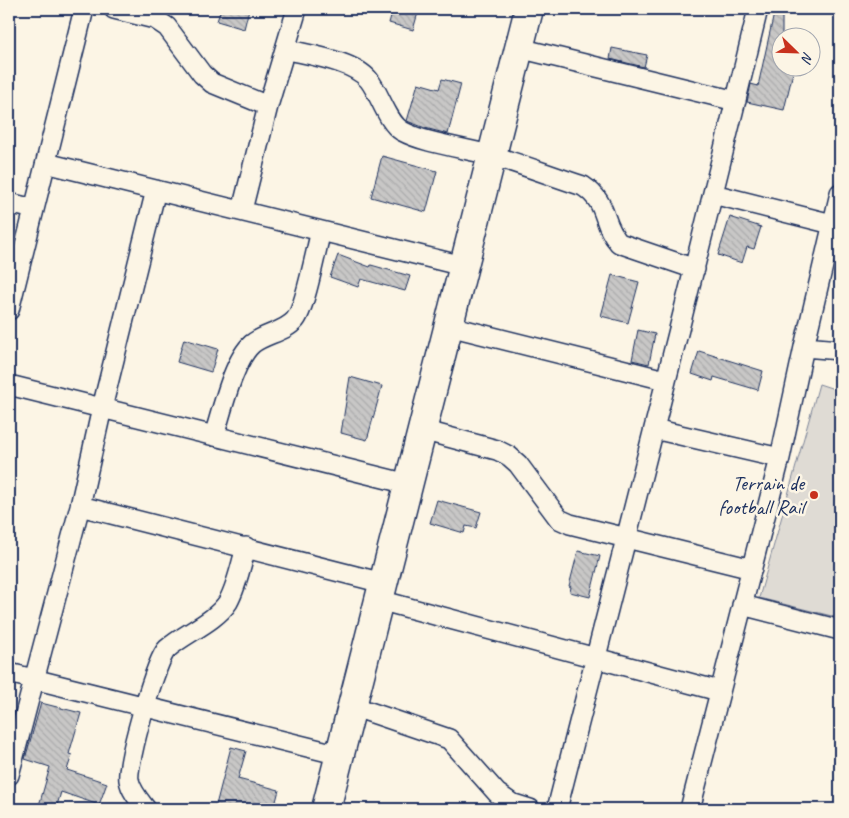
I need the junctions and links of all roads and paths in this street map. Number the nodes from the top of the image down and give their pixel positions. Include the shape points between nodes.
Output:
1 (84, 9) edge
2 (114, 9) edge
3 (297, 9) edge
4 (529, 9) edge
5 (758, 9) edge
6 (519, 48) junction
7 (285, 50) junction
8 (736, 101) junction
9 (268, 106) junction
10 (492, 156) junction
11 (46, 163) junction
12 (156, 190) junction
13 (713, 194) junction
14 (840, 195) edge
15 (9, 203) edge
16 (34, 209) junction
17 (242, 210) junction
18 (832, 224) junction
19 (321, 231) junction
20 (464, 266) junction
21 (695, 269) junction
22 (9, 310) edge
23 (449, 326) junction
24 (804, 347) junction
25 (840, 350) edge
26 (665, 380) junction
27 (9, 385) edge
28 (102, 408) junction
29 (654, 429) junction
30 (422, 430) junction
31 (214, 436) junction
32 (780, 458) junction
33 (408, 484) junction
34 (80, 506) junction
35 (626, 537) junction
36 (246, 548) junction
37 (752, 569) junction
38 (381, 591) junction
39 (742, 605) junction
40 (840, 630) edge
41 (596, 658) junction
42 (9, 673) edge
43 (34, 679) junction
44 (719, 691) junction
45 (352, 706) junction
46 (144, 707) junction
47 (340, 755) junction
48 (9, 775) edge
49 (146, 809) edge
50 (326, 809) edge
51 (530, 809) edge
52 (557, 809) edge
53 (690, 809) edge

1 - 11 street
2 - 9 street via 161,23 212,82
3 - 7 street
4 - 6 main road
5 - 8 street
6 - 8 street
6 - 10 main road
7 - 9 street
7 - 10 street via 346,65 361,72 391,118 412,136
8 - 13 street
9 - 17 street
10 - 20 main road
10 - 21 street via 583,186 600,201 611,234 620,243
11 - 12 street
11 - 16 street
12 - 17 street
12 - 28 street
13 - 18 street
13 - 21 street
14 - 18 street
15 - 16 street
16 - 22 street
17 - 19 street
18 - 24 street
19 - 20 street
19 - 31 street via 296,320 243,353
20 - 23 main road
21 - 26 street
23 - 26 street
23 - 30 main road
24 - 25 street
24 - 32 street
26 - 29 street
27 - 28 street
28 - 31 street
28 - 34 street
29 - 32 street
29 - 35 street
30 - 33 main road
30 - 35 street via 509,456 559,519
31 - 33 street
32 - 37 street
33 - 38 main road
34 - 36 street
34 - 43 street
35 - 37 street
35 - 41 street
36 - 38 street
36 - 46 street via 228,601 221,610 166,649
37 - 39 street
38 - 41 street
38 - 45 main road
39 - 40 street
39 - 44 street
41 - 44 street
41 - 52 street
42 - 43 street
43 - 46 street
43 - 48 street
44 - 53 street
45 - 47 main road
45 - 51 street via 449,739 497,794
46 - 47 street
46 - 49 street via 128,779
47 - 50 main road

